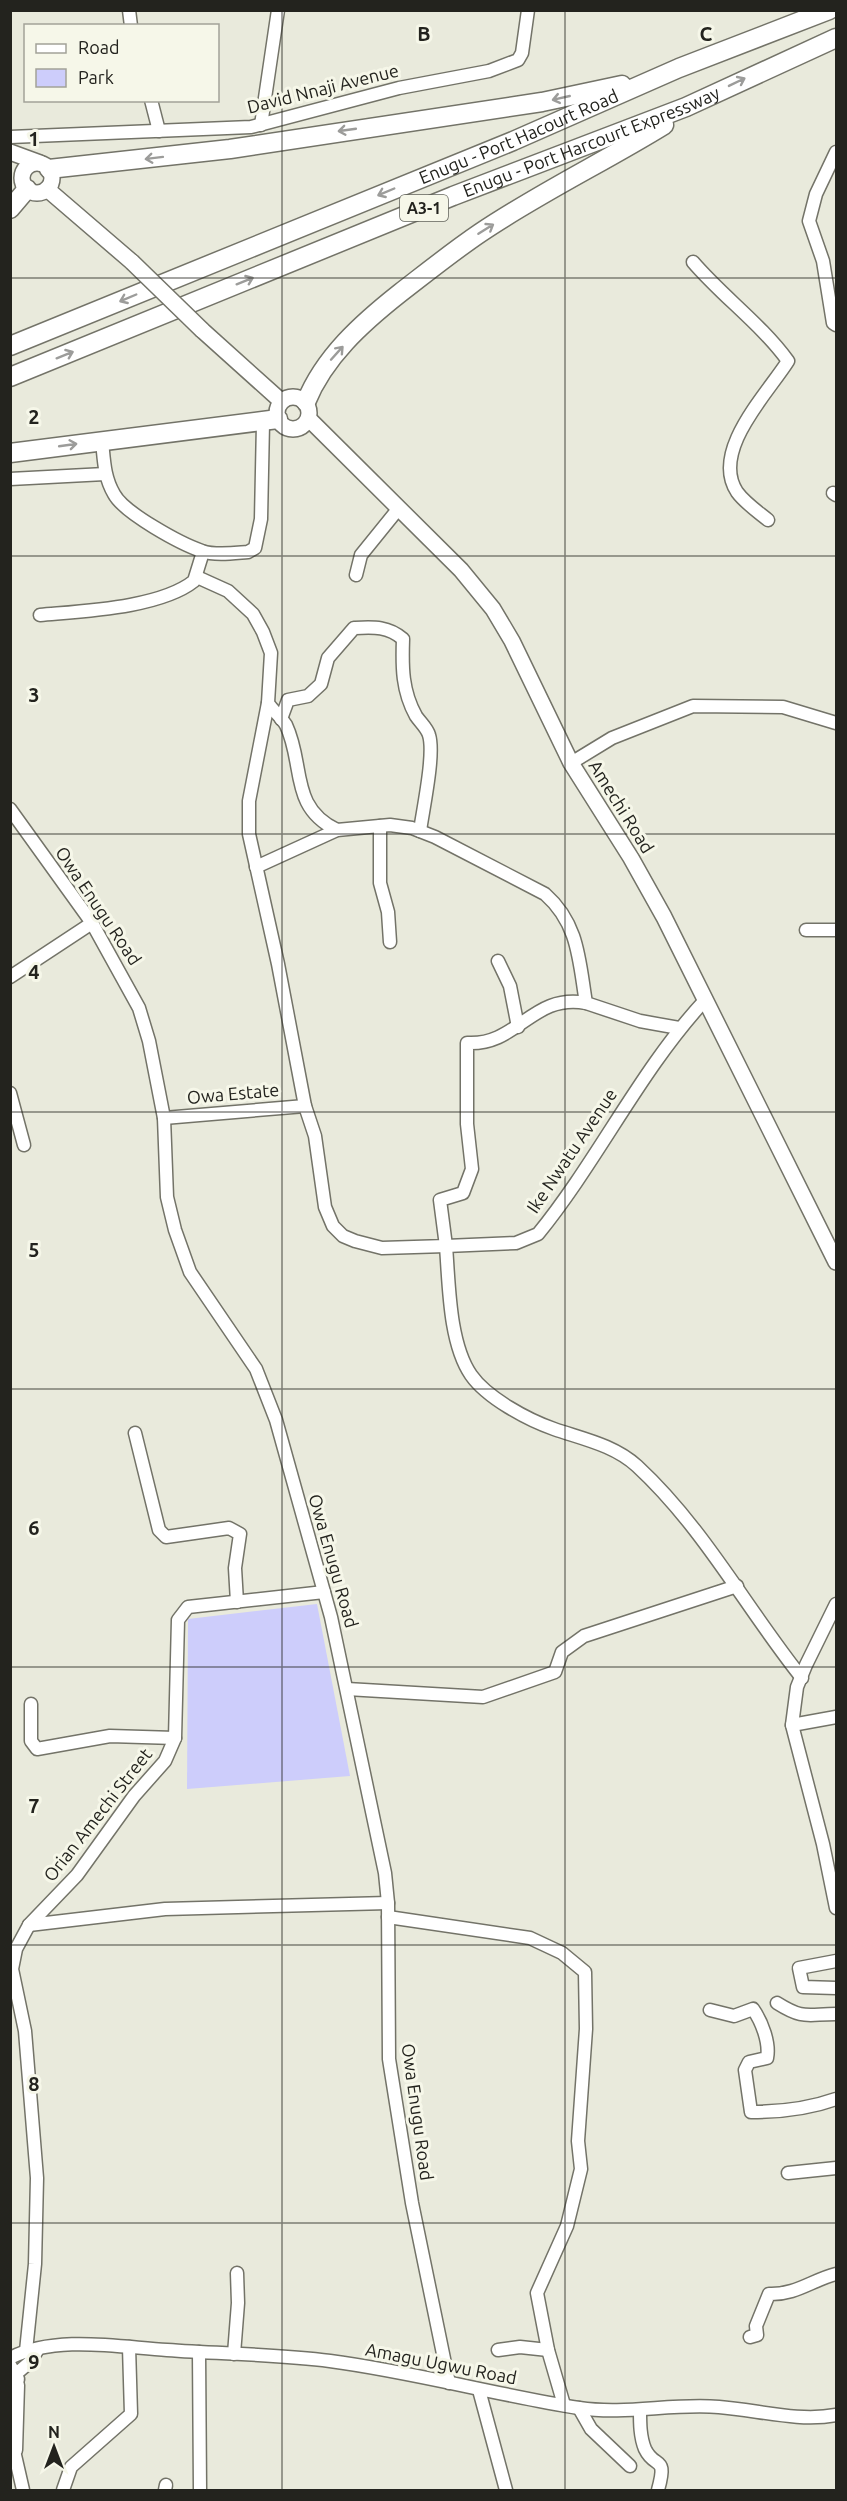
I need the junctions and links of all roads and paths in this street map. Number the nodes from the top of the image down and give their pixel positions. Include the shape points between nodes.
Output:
1 (278, 10) edge
2 (528, 10) edge
3 (829, 10) edge
4 (837, 38) edge
5 (679, 68) junction
6 (152, 102) edge
7 (686, 107) junction
8 (261, 125) junction
9 (159, 131) junction
10 (10, 137) edge
11 (10, 152) edge
12 (837, 152) edge
13 (10, 166) edge
14 (44, 166) junction
15 (25, 186) junction
16 (46, 189) junction
17 (10, 210) edge
18 (693, 262) dead end
19 (837, 325) edge
20 (10, 345) edge
21 (10, 377) edge
22 (308, 411) junction
23 (274, 414) junction
24 (102, 441) junction
25 (10, 453) edge
26 (105, 474) junction
27 (10, 479) edge
28 (399, 508) junction
29 (768, 520) dead end
30 (203, 552) junction
31 (356, 575) dead end
32 (197, 577) junction
33 (40, 615) dead end
34 (268, 703) junction
35 (281, 719) junction
36 (837, 723) edge
37 (571, 763) junction
38 (10, 809) edge
39 (380, 826) junction
40 (337, 830) junction
41 (420, 831) junction
42 (256, 867) junction
43 (92, 922) junction
44 (806, 930) dead end
45 (837, 930) edge
46 (390, 942) dead end
47 (498, 961) dead end
48 (10, 977) edge
49 (706, 999) junction
50 (586, 1004) junction
51 (518, 1027) junction
52 (679, 1028) junction
53 (10, 1093) edge
54 (305, 1106) junction
55 (164, 1118) junction
56 (24, 1145) dead end
57 (446, 1246) junction
58 (837, 1262) edge
59 (135, 1433) dead end
60 (737, 1586) junction
61 (324, 1592) junction
62 (237, 1602) junction
63 (837, 1604) edge
64 (802, 1678) junction
65 (347, 1689) junction
66 (31, 1704) dead end
67 (837, 1717) edge
68 (792, 1725) junction
69 (175, 1738) junction
70 (388, 1903) junction
71 (837, 1908) edge
72 (388, 1917) junction
73 (29, 1925) junction
74 (837, 1960) edge
75 (11, 1968) edge
76 (837, 1988) edge
77 (777, 2003) dead end
78 (710, 2010) dead end
79 (837, 2014) edge
80 (837, 2099) edge
81 (837, 2168) edge
82 (788, 2173) dead end
83 (237, 2273) dead end
84 (837, 2274) edge
85 (750, 2337) dead end
86 (129, 2347) junction
87 (32, 2350) junction
88 (498, 2350) dead end
89 (548, 2350) junction
90 (199, 2352) junction
91 (234, 2354) junction
92 (10, 2358) edge
93 (14, 2379) edge
94 (449, 2383) junction
95 (479, 2390) junction
96 (564, 2405) junction
97 (579, 2408) junction
98 (640, 2410) junction
99 (837, 2415) edge
100 (13, 2445) edge
101 (630, 2466) dead end
102 (23, 2490) edge
103 (63, 2490) edge
104 (200, 2490) edge
105 (506, 2490) edge
106 (658, 2490) edge

1 - 8 street
2 - 8 street, David Nnaji Avenue via 518,60
3 - 5 highway, Enugu - Port Hacourt Road
7 -> 4 highway, Enugu - Port Harcourt Expressway / A3-1
5 -> 14 highway via 542,102 230,149
5 -> 20 highway, Enugu - Port Hacourt Road via 513,141
6 - 9 street
21 -> 7 highway, Enugu - Port Harcourt Expressway / A3-1 via 453,196
22 -> 7 highway via 321,371 368,319 416,280 481,232 664,125
8 - 9 street, David Nnaji Avenue
9 - 10 street, David Nnaji Avenue
11 - 14 main road
12 - 19 street via 816,194 809,221 823,261 833,323
13 - 15 main road
14 - 15 main road via 29,165 24,170
14 - 16 main road via 52,179
15 - 16 main road via 37,193
15 - 17 highway
16 - 23 main road, bridge via 132,262 202,330
18 - 29 street via 716,289 775,343 788,361 751,410 729,468 736,490
22 - 23 main road via 291,396
22 - 23 main road via 295,429 282,425
22 - 28 main road, Amechi Road
23 - 24 highway
23 - 30 street via 255,548 234,553
25 -> 24 highway
24 - 26 street
26 - 27 street
26 - 30 street via 116,498 131,513
28 - 31 street via 361,555
28 - 37 main road, Amechi Road via 461,570 493,609
30 - 32 street
32 - 33 street via 185,588 159,597 96,610
32 - 34 street, Ike Nwatu Avenue via 228,591 258,623 271,653
34 - 35 street
34 - 42 street, Ike Nwatu Avenue via 248,818
35 - 40 street via 310,810 321,823
35 - 41 street via 288,700 308,696 321,684 328,658 354,628 392,630 404,639 402,671 406,694 429,733 432,750
36 - 37 street via 783,707 693,706 612,738
37 - 49 main road, Amechi Road via 631,858
38 - 43 street, Owa Enugu Road
39 - 40 street
39 - 41 street
39 - 46 street via 380,883 388,912
40 - 42 street
41 - 50 street via 557,904 576,940
42 - 54 street, Ike Nwatu Avenue
43 - 48 street
43 - 55 street, Owa Enugu Road via 139,1008
44 - 45 street
47 - 51 street via 510,986
49 - 52 street, Ike Nwatu Avenue
49 - 58 main road, Amechi Road
50 - 51 street via 554,1003
50 - 52 street
51 - 57 street via 489,1043 466,1043 466,1124 472,1169 463,1193 440,1200
52 - 57 street, Ike Nwatu Avenue via 538,1234 516,1243
53 - 56 street
54 - 55 street, Owa Estate
54 - 57 street, Ike Nwatu Avenue via 315,1136 325,1207 333,1226 343,1236 382,1248
55 - 61 street, Owa Enugu Road via 167,1197 182,1256 256,1369 276,1420
57 - 60 street via 455,1333 471,1375 524,1416 603,1445 636,1465 717,1557
59 - 62 street via 159,1530 166,1537 229,1528 240,1534 235,1568
60 - 64 street via 764,1630
60 - 65 street via 584,1636 562,1652 555,1672 483,1696
61 - 62 street, Orian Amechi Street
61 - 65 street, Owa Enugu Road
62 - 69 street, Orian Amechi Street via 188,1607 179,1615
63 - 64 street
64 - 68 street via 797,1687
65 - 70 street, Owa Enugu Road
66 - 69 street via 31,1741 37,1749 110,1736
67 - 68 street
68 - 71 street
69 - 73 street, Orian Amechi Street via 165,1761 134,1796 77,1875
70 - 72 street, Owa Enugu Road
70 - 73 street via 165,1909
72 - 89 street via 531,1938 562,1953 585,1972 586,2029 578,2141 581,2169 567,2226 537,2293
72 - 94 street, Owa Enugu Road via 389,2059 412,2203
73 - 75 street, Orian Amechi Street
74 - 76 street via 799,1968 803,1987
75 - 87 street, Orian Amechi Street via 26,2041 38,2178
77 - 79 street via 809,2017
78 - 80 street via 735,2016 753,2009 761,2026 769,2047 767,2058 749,2062 745,2070 751,2112 779,2112
81 - 82 street
83 - 91 street
84 - 85 street via 817,2279 798,2291 770,2294 756,2326 757,2335
86 - 87 street, Amagu Ugwu Road via 60,2346
86 - 90 street, Amagu Ugwu Road
86 - 103 street via 131,2414 71,2467
87 - 92 street, Amagu Ugwu Road
87 - 93 street via 30,2362
88 - 89 street
89 - 96 street
90 - 91 street, Amagu Ugwu Road
90 - 104 street
91 - 94 street, Amagu Ugwu Road via 330,2361
93 - 100 street
94 - 95 street, Amagu Ugwu Road
95 - 96 street, Amagu Ugwu Road
95 - 105 street
96 - 97 street, Amagu Ugwu Road
97 - 98 street, Amagu Ugwu Road
97 - 101 street via 591,2429
98 - 99 street, Amagu Ugwu Road via 683,2406 801,2416
98 - 106 street via 646,2452 663,2470
100 - 102 street

